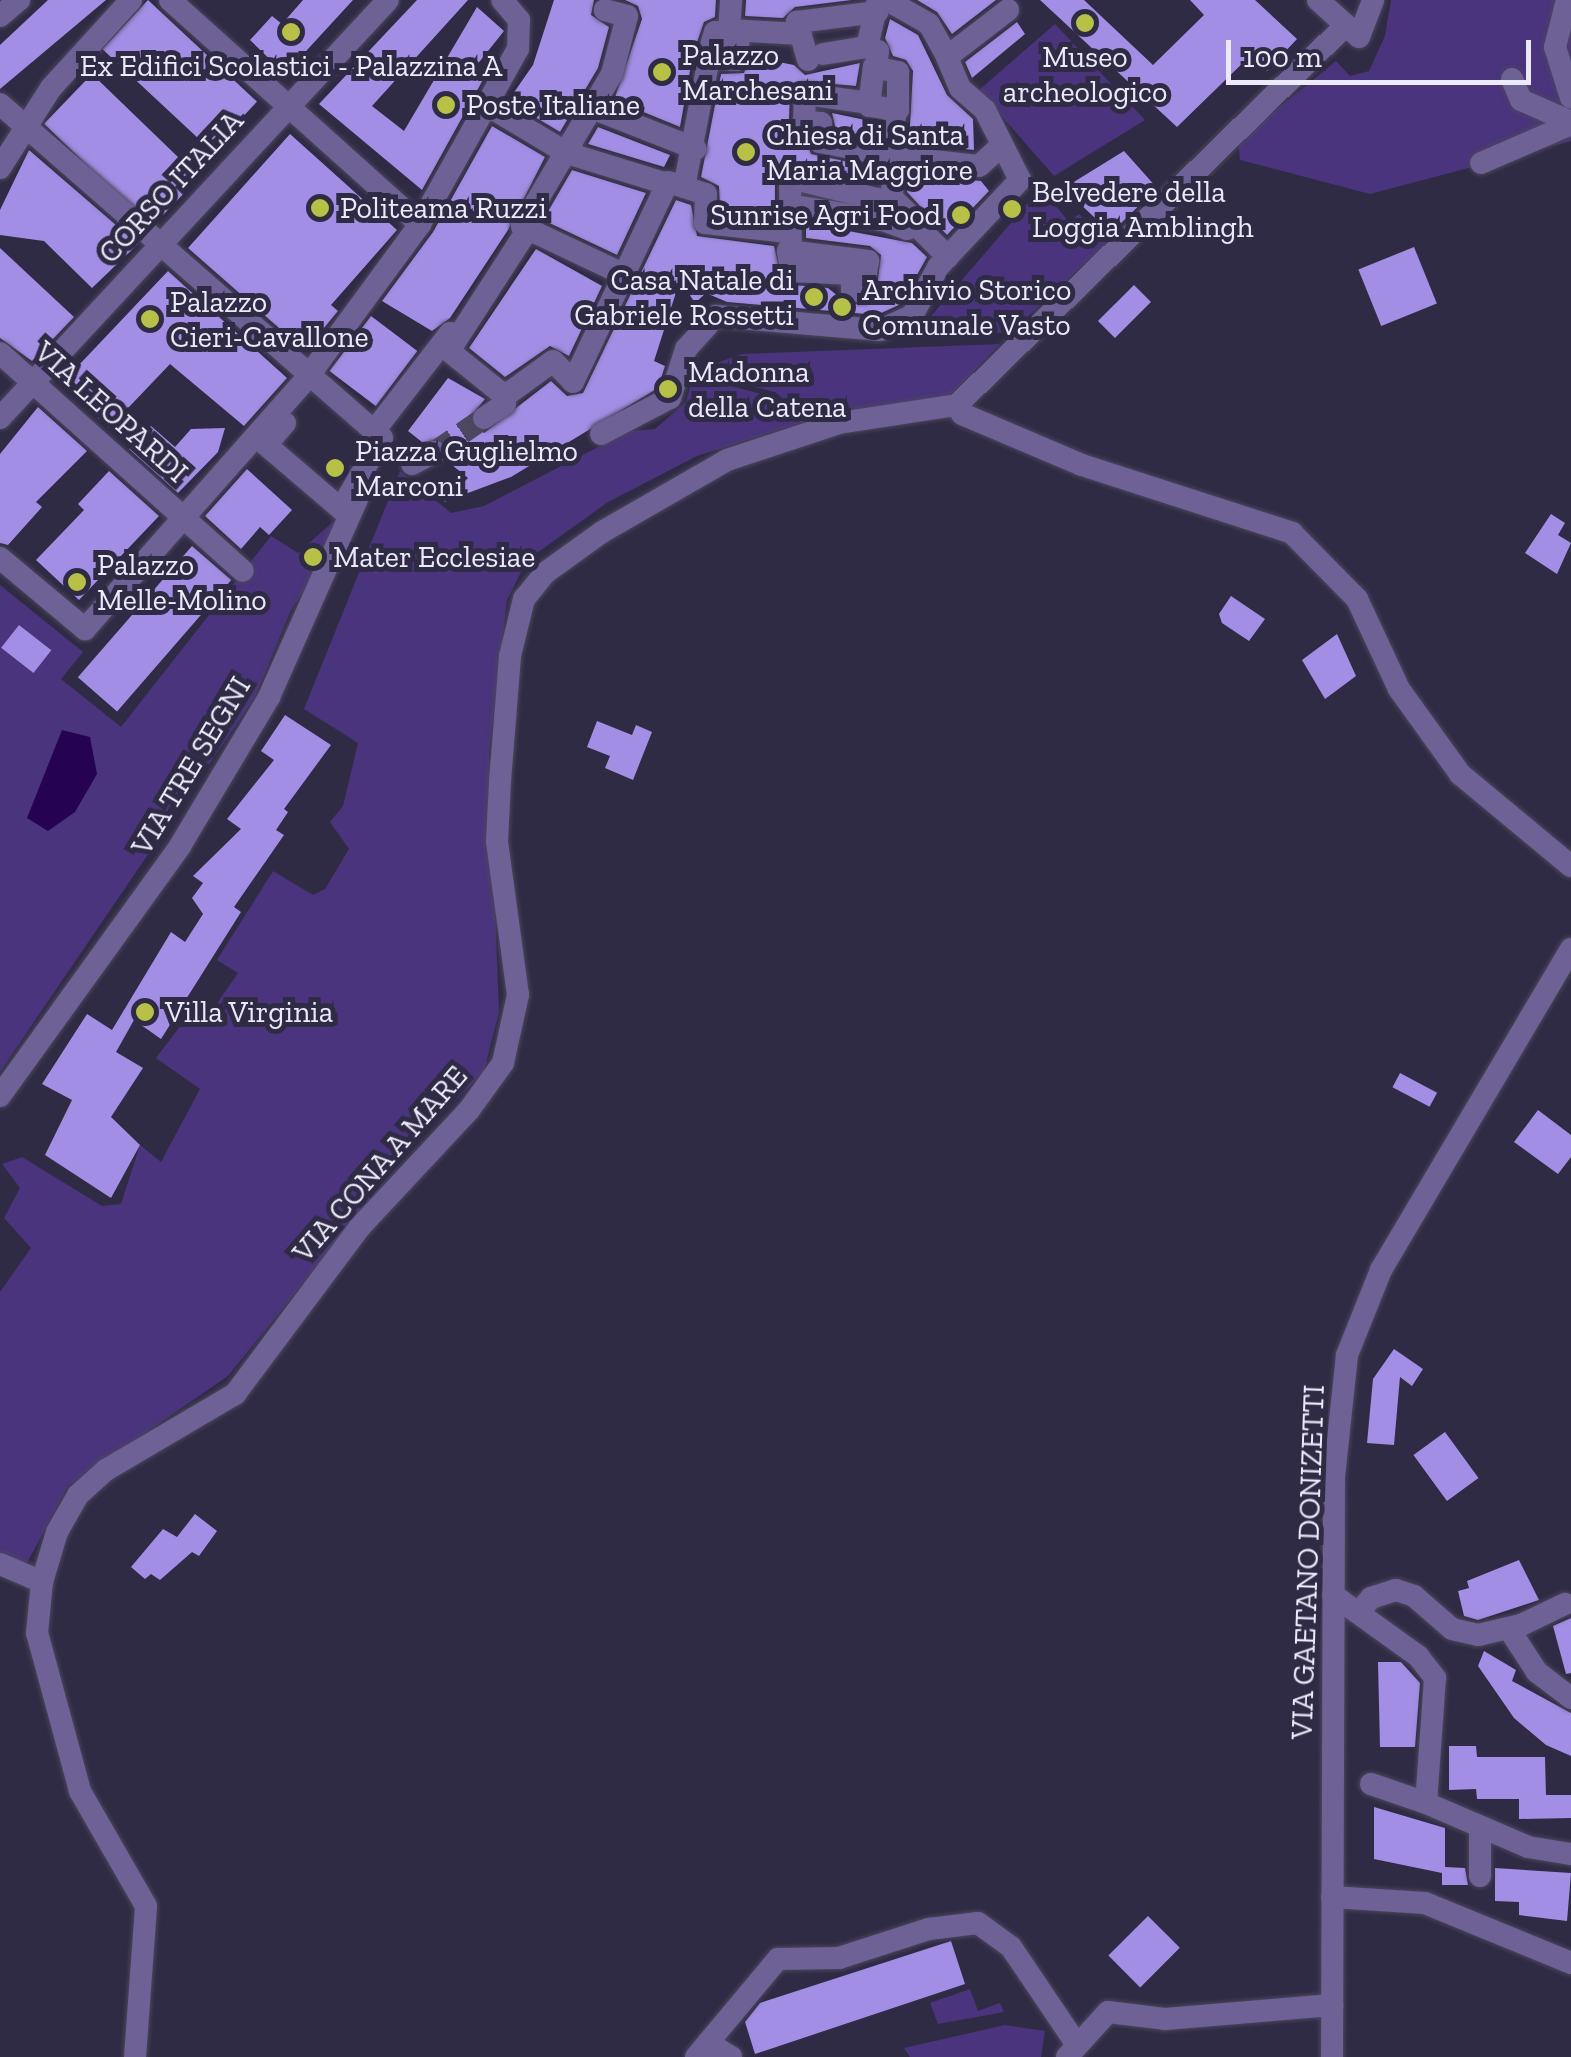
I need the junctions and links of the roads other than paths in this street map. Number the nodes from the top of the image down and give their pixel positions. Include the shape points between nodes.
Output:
1 (19, 0) edge
2 (132, 0) edge
3 (170, 0) edge
4 (388, 0) edge
5 (502, 0) edge
6 (731, 0) edge
7 (1318, 0) edge
8 (1374, 0) edge
9 (1567, 0) edge
10 (881, 4) edge
11 (605, 10) dead end
12 (1008, 10) dead end
13 (0, 16) edge
14 (1346, 24) junction
15 (799, 28) junction
16 (728, 32) junction
17 (871, 57) junction
18 (947, 58) junction
19 (1563, 66) edge
20 (1512, 79) dead end
21 (1571, 98) edge
22 (869, 103) junction
23 (0, 104) edge
24 (288, 106) junction
25 (490, 107) junction
26 (597, 110) junction
27 (895, 110) junction
28 (1571, 123) edge
29 (24, 126) junction
30 (1000, 147) junction
31 (696, 149) junction
32 (568, 153) junction
33 (898, 157) junction
34 (1482, 162) dead end
35 (0, 168) edge
36 (676, 186) junction
37 (789, 205) junction
38 (886, 210) junction
39 (420, 224) junction
40 (525, 228) junction
41 (157, 244) junction
42 (790, 251) junction
43 (948, 257) junction
44 (623, 274) junction
45 (0, 352) edge
46 (32, 381) junction
47 (312, 382) junction
48 (505, 396) junction
49 (957, 405) junction
50 (0, 418) edge
51 (484, 418) tunnel mouth
52 (378, 434) junction
53 (601, 434) dead end
54 (434, 452) tunnel mouth
55 (412, 464) dead end
56 (181, 516) junction
57 (0, 558) edge
58 (244, 571) dead end
59 (1571, 866) edge
60 (1571, 949) edge
61 (0, 1096) edge
62 (0, 1564) edge
63 (42, 1582) junction
64 (1332, 1595) junction
65 (1565, 1604) dead end
66 (1358, 1613) junction
67 (1508, 1629) junction
68 (1571, 1698) edge
69 (1371, 1784) dead end
70 (1426, 1803) junction
71 (1480, 1829) junction
72 (1571, 1854) edge
73 (1480, 1876) dead end
74 (1332, 1898) junction
75 (1571, 1963) edge
76 (1332, 2006) junction
77 (702, 2050) edge
78 (1071, 2050) edge
79 (135, 2057) edge
80 (731, 2057) edge
81 (1332, 2057) edge

1 - 13 street
2 - 29 street
3 - 24 street
4 - 24 street, CORSO ITALIA
5 - 25 street via 522,35
6 - 16 street
7 - 14 street
8 - 14 street via 1359,37
9 - 19 street
10 - 15 street
10 - 17 street
10 - 18 street via 929,24
11 - 26 street via 627,16
12 - 18 street
14 - 49 street
15 - 16 street
15 - 17 street via 816,57
16 - 31 street via 711,58
17 - 22 street
17 - 27 street via 898,72
18 - 30 street via 960,88 985,110
19 - 21 street
20 - 28 street via 1521,100
22 - 27 street
22 - 33 street via 812,92 805,94 804,121 822,123 820,142
23 - 29 street
24 - 39 street
24 - 41 street, CORSO ITALIA
25 - 32 street
25 - 39 street
26 - 31 street
26 - 32 street
27 - 33 street
28 - 34 street
29 - 35 street
29 - 41 street
30 - 33 street via 979,166
30 - 43 street via 1020,180
31 - 36 street
32 - 36 street
32 - 40 street
33 - 38 street
36 - 42 street via 706,194 705,223
36 - 44 street
37 - 38 street
37 - 38 street via 790,178
37 - 42 street
38 - 42 street via 868,261
38 - 43 street via 914,223
39 - 47 street
40 - 44 street
40 - 48 street via 449,351
40 - 52 street
41 - 46 street, CORSO ITALIA
41 - 47 street
43 - 53 street via 912,316 880,330 708,307 670,398
44 - 48 street via 573,382 553,362
45 - 46 street, VIA LEOPARDI
46 - 50 street, CORSO ITALIA
46 - 56 street, VIA LEOPARDI
47 - 52 street
47 - 52 street via 266,445 341,508
47 - 56 street
48 - 51 street via 505,404
49 - 59 street via 962,414 1082,465 1292,533 1357,599 1399,689 1460,774
49 - 63 street, VIA CONA A MARE via 804,432 727,460 602,532 545,573 524,599 510,656 500,781 498,841 518,995 503,1063 469,1110 359,1228 235,1394 106,1470 78,1495 57,1532
52 - 61 street, VIA TRE SEGNI via 311,614 268,697 180,846
54 - 55 street
56 - 57 street via 86,629
56 - 58 street, VIA LEOPARDI
60 - 64 street, VIA GAETANO DONIZETTI via 1381,1270 1358,1322 1336,1416
62 - 63 street
63 - 79 street, VIA CONA A MARE via 37,1634 66,1755 97,1826 146,1906
64 - 66 street
64 - 74 street, VIA GAETANO DONIZETTI
65 - 67 street
66 - 67 street via 1371,1598 1396,1590 1461,1632
66 - 70 street via 1418,1656 1434,1678
67 - 68 street via 1537,1672
69 - 70 street
70 - 71 street
71 - 72 street
71 - 73 street
74 - 75 street via 1425,1903
74 - 76 street, VIA GAETANO DONIZETTI
76 - 78 street via 1154,2018 1108,2012
76 - 81 street, VIA GAETANO DONIZETTI
77 - 78 street via 778,1959 839,1958 929,1928 978,1922 1011,1947
77 - 80 street

